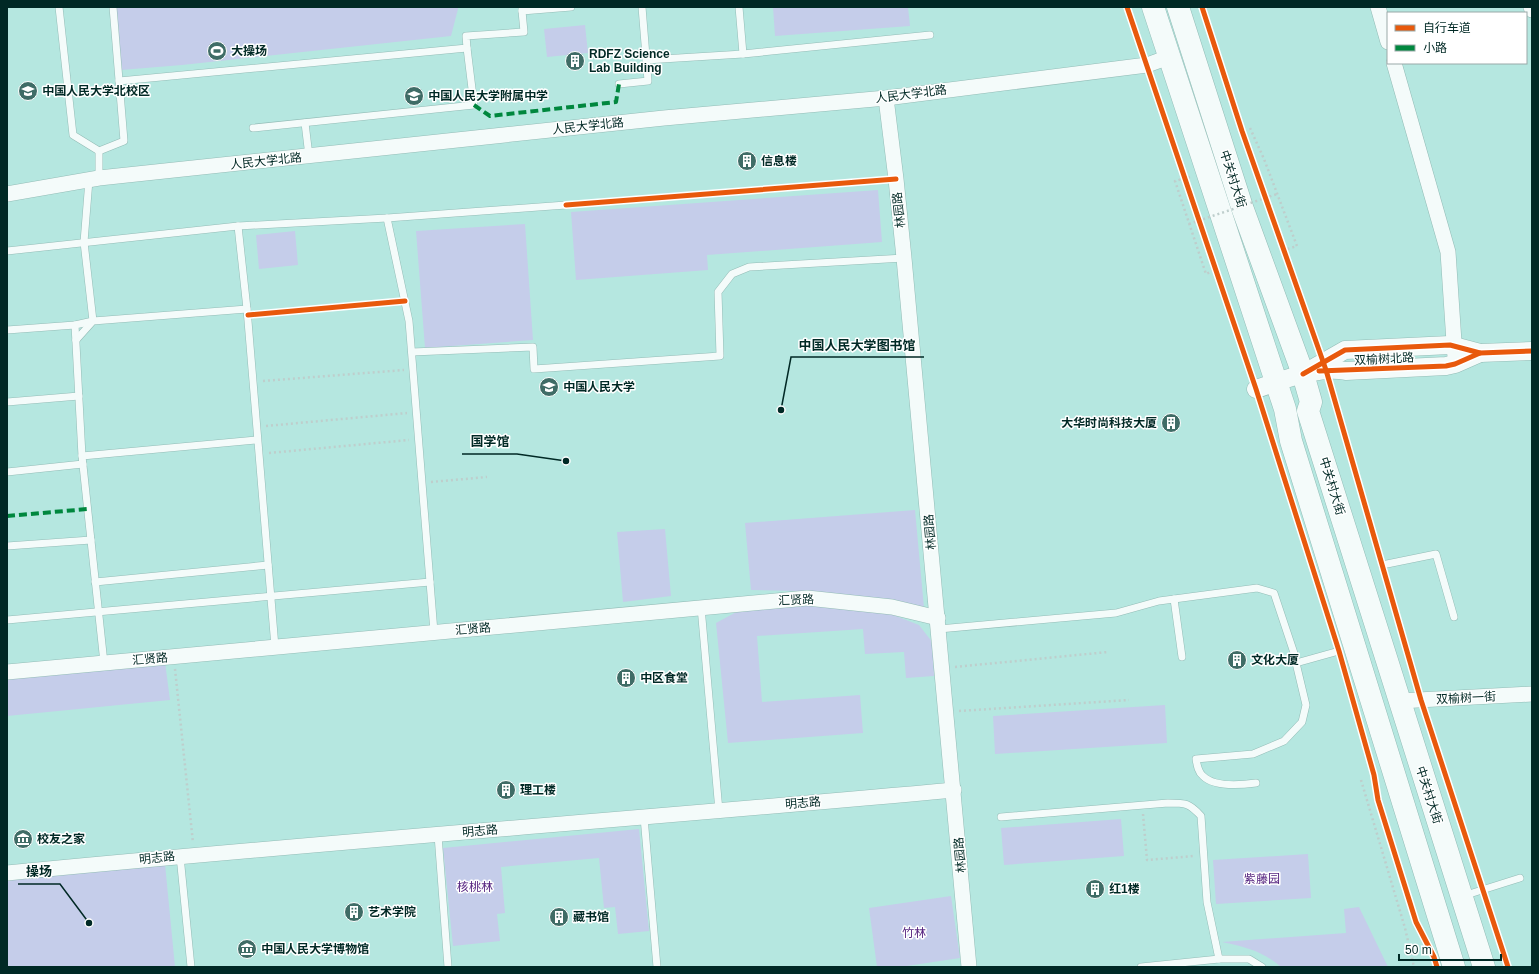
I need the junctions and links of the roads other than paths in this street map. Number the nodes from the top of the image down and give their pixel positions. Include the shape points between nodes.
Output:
1 (59, 7) edge
2 (113, 7) edge
3 (571, 7) edge
4 (642, 7) edge
5 (738, 7) edge
6 (1152, 7) edge
7 (1178, 7) edge
8 (1378, 7) edge
9 (1531, 7) edge
10 (522, 9) edge
11 (1532, 10) edge
12 (930, 35) dead end
13 (1387, 38) edge
14 (467, 48) junction
15 (743, 54) junction
16 (1169, 57) junction
17 (646, 60) junction
18 (1394, 64) edge
19 (119, 81) junction
20 (620, 84) dead end
21 (886, 98) junction
22 (305, 122) junction
23 (253, 128) dead end
24 (99, 151) junction
25 (309, 156) junction
26 (94, 179) junction
27 (7, 194) edge
28 (566, 205) dead end
29 (387, 218) junction
30 (238, 226) junction
31 (84, 242) junction
32 (7, 251) edge
33 (904, 258) junction
34 (247, 308) junction
35 (93, 321) junction
36 (75, 325) junction
37 (7, 330) edge
38 (76, 340) junction
39 (1532, 350) edge
40 (412, 352) junction
41 (1455, 355) junction
42 (1303, 374) junction
43 (1277, 382) junction
44 (1256, 389) dead end
45 (78, 396) junction
46 (7, 402) edge
47 (257, 440) junction
48 (82, 456) junction
49 (83, 464) junction
50 (7, 472) edge
51 (91, 540) junction
52 (7, 546) edge
53 (268, 565) junction
54 (1382, 565) dead end
55 (95, 582) junction
56 (430, 582) junction
57 (270, 596) junction
58 (1174, 599) junction
59 (701, 607) junction
60 (98, 612) junction
61 (1454, 617) dead end
62 (7, 620) edge
63 (938, 623) junction
64 (434, 632) junction
65 (275, 647) junction
66 (1339, 651) dead end
67 (1182, 657) dead end
68 (104, 663) junction
69 (1296, 663) junction
70 (7, 672) edge
71 (1532, 694) edge
72 (1399, 701) junction
73 (1256, 783) dead end
74 (954, 790) junction
75 (719, 811) junction
76 (644, 817) junction
77 (1001, 818) dead end
78 (438, 835) junction
79 (187, 855) junction
80 (7, 873) edge
81 (1520, 878) dead end
82 (1461, 896) junction
83 (1219, 959) junction
84 (191, 967) edge
85 (448, 967) edge
86 (657, 967) edge
87 (970, 967) edge
88 (1141, 967) edge
89 (1262, 967) edge
90 (1454, 967) edge
91 (1484, 967) edge

1 - 24 lane via 73,136
2 - 19 lane
3 - 10 lane
4 - 17 lane
5 - 15 lane
6 - 16 main road, 中关村大街
7 - 42 main road, 中关村大街 via 1242,207
8 - 13 street
9 - 11 street
10 - 14 lane via 524,32 466,36
12 - 15 lane
14 - 19 lane
14 - 22 lane via 474,105
15 - 17 lane
16 - 21 street, 人民大学北路 via 1146,65
16 - 43 main road, 中关村大街
17 - 20 lane via 648,81
18 - 41 street via 1448,252
19 - 24 lane via 124,141
21 - 25 street, 人民大学北路 via 664,118
21 - 33 street, 林园路
22 - 23 lane
22 - 25 lane
24 - 26 lane
25 - 26 street, 人民大学北路
26 - 27 street, 人民大学北路
26 - 31 lane
28 - 29 lane
29 - 30 lane
29 - 40 lane via 409,321
30 - 31 lane
30 - 34 lane
31 - 32 lane
31 - 35 lane
33 - 40 lane via 749,267 732,274 718,292 720,356 534,369 533,347
33 - 63 street, 林园路
34 - 35 lane
34 - 47 lane
35 - 36 lane
35 - 38 lane
36 - 37 lane
36 - 38 lane
38 - 45 lane
39 - 41 street, 双榆树北路
40 - 56 lane
41 - 42 street, 双榆树北路 via 1446,366 1346,371 1340,369
42 - 43 street, 双榆树北路
42 - 72 main road, 中关村大街 via 1311,402 1308,411
43 - 44 street, 双榆树北路
43 - 90 main road, 中关村大街 via 1291,441
45 - 46 lane
45 - 48 lane
47 - 48 lane
47 - 53 lane
48 - 49 lane
49 - 50 lane
49 - 51 lane
51 - 52 lane
51 - 55 lane
53 - 55 lane
53 - 57 lane
54 - 61 lane via 1436,554
55 - 60 lane
56 - 57 lane
56 - 64 lane
57 - 60 lane
57 - 65 lane
58 - 63 lane via 1116,613
58 - 67 lane
58 - 69 lane via 1257,588 1274,593
59 - 63 street, 汇贤路 via 807,598 892,607
59 - 64 street, 汇贤路
59 - 75 lane
60 - 62 lane
60 - 68 lane
63 - 74 street, 林园路
64 - 65 street, 汇贤路
65 - 68 street, 汇贤路
66 - 69 lane
68 - 70 street, 汇贤路
69 - 73 lane via 1306,705 1302,722 1284,741 1253,754 1196,759 1197,768 1203,776 1212,781 1236,786
71 - 72 street, 双榆树一街
72 - 82 main road, 中关村大街
74 - 75 street, 明志路
74 - 87 street, 林园路
75 - 76 street, 明志路
76 - 78 street, 明志路
76 - 86 lane
77 - 83 lane via 1185,803 1194,808 1201,816 1207,902
78 - 79 street, 明志路
78 - 85 lane
79 - 80 street, 明志路
79 - 84 lane
81 - 82 lane
82 - 91 main road, 中关村大街
83 - 88 lane
83 - 89 lane via 1249,959

